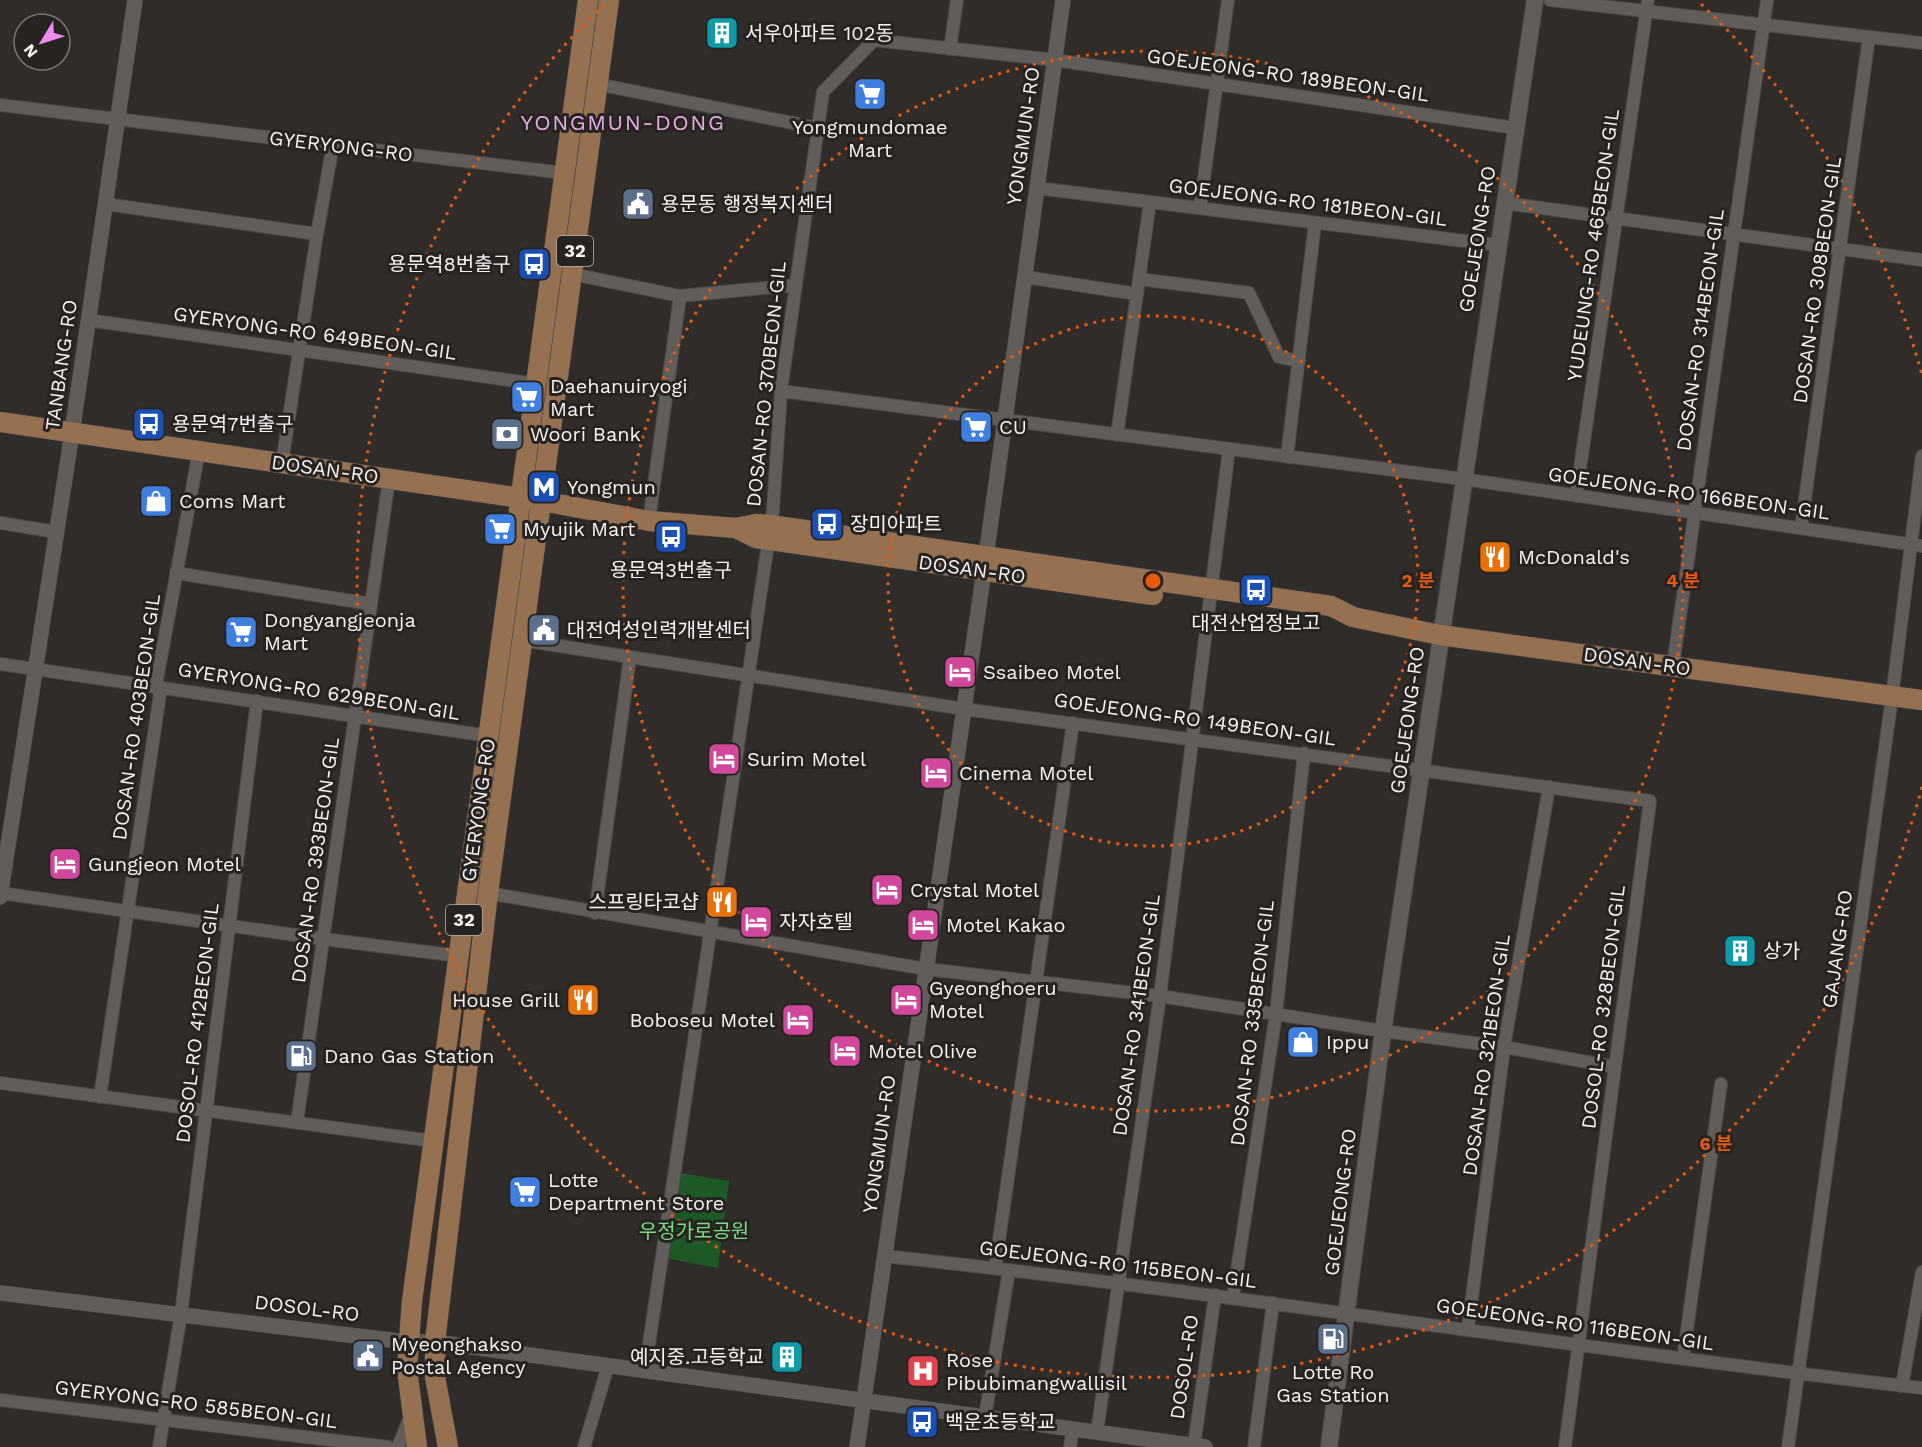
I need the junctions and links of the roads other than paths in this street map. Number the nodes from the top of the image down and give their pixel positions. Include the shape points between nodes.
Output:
1 (135, 0) edge
2 (588, 0) edge
3 (609, 0) edge
4 (957, 0) edge
5 (1064, 0) edge
6 (1228, 0) edge
7 (1534, 0) edge
8 (1550, 0) edge
9 (1767, 0) edge
10 (1647, 6) edge
11 (1763, 24) junction
12 (1869, 37) junction
13 (1922, 43) edge
14 (950, 49) junction
15 (1055, 60) junction
16 (597, 84) junction
17 (1218, 84) junction
18 (0, 105) edge
19 (117, 118) junction
20 (818, 128) junction
21 (1515, 128) junction
22 (333, 145) junction
23 (564, 173) junction
24 (1037, 188) junction
25 (1150, 202) junction
26 (1505, 203) junction
27 (105, 204) junction
28 (1200, 208) junction
29 (1616, 218) junction
30 (1315, 223) junction
31 (316, 234) junction
32 (1733, 234) junction
33 (1497, 245) junction
34 (1841, 249) junction
35 (1922, 260) edge
36 (572, 274) junction
37 (1025, 277) junction
38 (1139, 279) junction
39 (796, 285) junction
40 (1137, 294) junction
41 (680, 296) junction
42 (88, 320) junction
43 (299, 351) junction
44 (1299, 361) junction
45 (536, 384) junction
46 (781, 391) junction
47 (1005, 420) junction
48 (0, 422) edge
49 (72, 433) junction
50 (1117, 435) junction
51 (1228, 449) junction
52 (199, 451) junction
53 (1922, 456) edge
54 (1287, 457) junction
55 (282, 464) junction
56 (389, 479) junction
57 (1463, 479) junction
58 (1576, 496) junction
59 (520, 498) junction
60 (542, 501) junction
61 (1694, 513) junction
62 (649, 521) junction
63 (0, 523) edge
64 (1801, 528) junction
65 (56, 532) junction
66 (769, 532) junction
67 (1916, 545) edge
68 (985, 564) junction
69 (177, 573) junction
70 (1210, 596) junction
71 (371, 604) junction
72 (1440, 635) junction
73 (521, 640) junction
74 (630, 657) junction
75 (0, 664) edge
76 (1673, 666) junction
77 (35, 669) junction
78 (746, 675) junction
79 (156, 686) junction
80 (1892, 697) junction
81 (1922, 700) edge
82 (257, 701) junction
83 (964, 709) junction
84 (355, 718) junction
85 (1072, 723) junction
86 (489, 736) junction
87 (1191, 738) junction
88 (1304, 753) junction
89 (1421, 769) junction
90 (1549, 787) junction
91 (0, 893) edge
92 (488, 894) junction
93 (0, 897) edge
94 (128, 911) junction
95 (594, 913) junction
96 (229, 926) junction
97 (709, 932) junction
98 (323, 939) junction
99 (459, 956) junction
100 (926, 969) junction
101 (1036, 982) junction
102 (1160, 996) junction
103 (1276, 1014) junction
104 (1383, 1031) junction
105 (1504, 1047) junction
106 (1615, 1067) junction
107 (0, 1083) edge
108 (1721, 1084) dead end
109 (100, 1096) junction
110 (206, 1111) junction
111 (297, 1122) junction
112 (433, 1142) junction
113 (884, 1256) junction
114 (994, 1268) junction
115 (1009, 1270) junction
116 (1922, 1272) edge
117 (1118, 1282) junction
118 (0, 1293) edge
119 (1215, 1295) junction
120 (1233, 1297) junction
121 (1273, 1303) junction
122 (1347, 1311) junction
123 (180, 1314) junction
124 (1468, 1329) junction
125 (407, 1342) junction
126 (435, 1342) junction
127 (1578, 1346) junction
128 (1683, 1359) junction
129 (608, 1366) junction
130 (645, 1371) junction
131 (1798, 1374) junction
132 (1902, 1386) junction
133 (1922, 1388) edge
134 (0, 1400) edge
135 (863, 1401) junction
136 (412, 1412) junction
137 (985, 1417) junction
138 (164, 1420) junction
139 (1073, 1429) junction
140 (1097, 1432) junction
141 (1199, 1446) edge
142 (159, 1447) edge
143 (388, 1447) edge
144 (398, 1447) edge
145 (417, 1447) edge
146 (448, 1447) edge
147 (584, 1447) edge
148 (857, 1447) edge
149 (1070, 1447) edge
150 (1254, 1447) edge
151 (1329, 1447) edge
152 (1565, 1447) edge
153 (1788, 1447) edge

1 - 19 street, TANBANG-RO
2 - 23 main road, GYERYONG-RO / 32
3 - 16 main road, GYERYONG-RO / 32
4 - 14 street
5 - 15 street, YONGMUN-RO
6 - 17 street
7 - 21 main road, GOEJEONG-RO
8 - 10 street
9 - 11 street, DOSAN-RO 314BEON-GIL
10 - 11 street
10 - 29 street, YUDEUNG-RO 465BEON-GIL
11 - 12 street
11 - 32 street, DOSAN-RO 314BEON-GIL
12 - 13 street
12 - 34 street, DOSAN-RO 308BEON-GIL
14 - 15 street, DOSAN-RO 370BEON-GIL
14 - 20 street, DOSAN-RO 370BEON-GIL via 874,40 823,92
15 - 17 street, GOEJEONG-RO 189BEON-GIL
15 - 24 street, YONGMUN-RO
16 - 20 street
16 - 36 main road, GYERYONG-RO / 32
17 - 21 street, GOEJEONG-RO 189BEON-GIL
17 - 28 street
18 - 19 street, GYERYONG-RO
19 - 22 street, GYERYONG-RO
19 - 27 street, TANBANG-RO
20 - 39 street, DOSAN-RO 370BEON-GIL
21 - 26 main road, GOEJEONG-RO
22 - 23 street, GYERYONG-RO
22 - 31 street
23 - 45 main road, GYERYONG-RO / 32
24 - 25 street, GOEJEONG-RO 181BEON-GIL
24 - 37 street, YONGMUN-RO
25 - 28 street, GOEJEONG-RO 181BEON-GIL
25 - 38 street, GOEJEONG-RO 181BEON-GIL
26 - 29 street
26 - 33 main road, GOEJEONG-RO
27 - 31 street
27 - 42 street, TANBANG-RO
28 - 30 street, GOEJEONG-RO 181BEON-GIL
29 - 32 street
29 - 58 street, YUDEUNG-RO 465BEON-GIL
30 - 33 street, GOEJEONG-RO 181BEON-GIL
30 - 44 street
31 - 43 street
32 - 34 street
32 - 61 street, DOSAN-RO 314BEON-GIL
33 - 57 main road, GOEJEONG-RO
34 - 35 street
34 - 64 street, DOSAN-RO 308BEON-GIL
36 - 41 street
36 - 60 main road, GYERYONG-RO / 32
37 - 40 street
37 - 47 street, YONGMUN-RO
38 - 40 street, GOEJEONG-RO 181BEON-GIL
38 - 44 street via 1249,293 1279,357
39 - 41 street
39 - 46 street, DOSAN-RO 370BEON-GIL
40 - 50 street, GOEJEONG-RO 181BEON-GIL
41 - 62 street
42 - 43 street, GYERYONG-RO 649BEON-GIL
42 - 49 street, TANBANG-RO
43 - 45 street, GYERYONG-RO 649BEON-GIL
43 - 55 street
44 - 54 street
45 - 59 main road, GYERYONG-RO / 32
46 - 47 street
46 - 66 street, DOSAN-RO 370BEON-GIL
47 - 50 street, GOEJEONG-RO 166BEON-GIL
47 - 68 street, YONGMUN-RO
48 - 49 main road, DOSAN-RO
49 - 52 main road, DOSAN-RO
49 - 65 street, TANBANG-RO
50 - 51 street, GOEJEONG-RO 166BEON-GIL
51 - 54 street, GOEJEONG-RO 166BEON-GIL
51 - 70 street
52 - 55 main road, DOSAN-RO
52 - 69 street, DOSAN-RO 403BEON-GIL
53 - 67 street, GAJANG-RO
54 - 57 street, GOEJEONG-RO 166BEON-GIL
55 - 56 main road, DOSAN-RO
56 - 59 main road, DOSAN-RO
56 - 71 street, DOSAN-RO 393BEON-GIL
57 - 58 street, GOEJEONG-RO 166BEON-GIL
57 - 72 main road, GOEJEONG-RO
58 - 61 street, GOEJEONG-RO 166BEON-GIL
59 - 60 main road, DOSAN-RO
59 - 86 main road, GYERYONG-RO / 32
60 - 62 main road, DOSAN-RO
60 - 73 main road, GYERYONG-RO / 32
61 - 64 street, GOEJEONG-RO 166BEON-GIL
61 - 76 street, DOSAN-RO 314BEON-GIL
62 - 66 main road, DOSAN-RO via 736,528 756,524
63 - 65 street
64 - 67 street, GOEJEONG-RO 166BEON-GIL
65 - 77 street, TANBANG-RO
66 - 68 main road, DOSAN-RO
66 - 78 street, DOSAN-RO 370BEON-GIL
67 - 80 street, GAJANG-RO
68 - 70 main road, DOSAN-RO
68 - 83 street, YONGMUN-RO
69 - 71 street
69 - 79 street, DOSAN-RO 403BEON-GIL
70 - 72 main road, DOSAN-RO via 1331,606 1353,617
70 - 87 street, DOSAN-RO 341BEON-GIL
71 - 84 street, DOSAN-RO 393BEON-GIL
72 - 76 main road, DOSAN-RO
72 - 89 main road, GOEJEONG-RO
73 - 74 street, GOEJEONG-RO 149BEON-GIL
73 - 92 main road, GYERYONG-RO / 32
74 - 78 street, GOEJEONG-RO 149BEON-GIL
74 - 95 street
75 - 77 street, GYERYONG-RO 629BEON-GIL
76 - 80 main road, DOSAN-RO
77 - 79 street, GYERYONG-RO 629BEON-GIL
77 - 91 street, TANBANG-RO
78 - 83 street, GOEJEONG-RO 149BEON-GIL
78 - 97 street, DOSAN-RO 370BEON-GIL
79 - 82 street, GYERYONG-RO 629BEON-GIL
79 - 94 street, DOSAN-RO 403BEON-GIL via 160,694
80 - 81 main road, DOSAN-RO
80 - 131 street, GAJANG-RO
82 - 84 street, GYERYONG-RO 629BEON-GIL
82 - 96 street, DOSOL-RO 412BEON-GIL
83 - 85 street, GOEJEONG-RO 149BEON-GIL
83 - 100 street, YONGMUN-RO
84 - 86 street, GYERYONG-RO 629BEON-GIL
84 - 98 street, DOSAN-RO 393BEON-GIL
85 - 87 street, GOEJEONG-RO 149BEON-GIL
85 - 101 street
86 - 99 main road, GYERYONG-RO / 32
87 - 88 street, GOEJEONG-RO 149BEON-GIL
87 - 102 street, DOSAN-RO 341BEON-GIL
88 - 89 street, GOEJEONG-RO 149BEON-GIL
88 - 103 street, DOSAN-RO 335BEON-GIL
89 - 90 street, DOSOL-RO 328BEON-GIL
89 - 104 main road, GOEJEONG-RO
90 - 105 street, DOSAN-RO 321BEON-GIL
90 - 106 street, DOSOL-RO 328BEON-GIL via 1650,801
91 - 93 street, TANBANG-RO
91 - 94 street
92 - 95 street
92 - 126 main road, GYERYONG-RO / 32
94 - 96 street
94 - 109 street, DOSAN-RO 403BEON-GIL
95 - 97 street
96 - 98 street
96 - 110 street, DOSOL-RO 412BEON-GIL
97 - 100 street
97 - 130 street, DOSAN-RO 370BEON-GIL
98 - 99 street
98 - 111 street, DOSAN-RO 393BEON-GIL
99 - 112 main road, GYERYONG-RO / 32
100 - 101 street
100 - 113 street, YONGMUN-RO
101 - 102 street
101 - 114 street
102 - 103 street
102 - 117 street, DOSAN-RO 341BEON-GIL
103 - 104 street
103 - 120 street, DOSAN-RO 335BEON-GIL
104 - 105 street
104 - 122 main road, GOEJEONG-RO
105 - 106 street
105 - 124 street, DOSAN-RO 321BEON-GIL
106 - 127 street, DOSOL-RO 328BEON-GIL
107 - 109 street
108 - 128 street
109 - 110 street
110 - 111 street
110 - 123 street, DOSOL-RO 412BEON-GIL
111 - 112 street
112 - 125 main road, GYERYONG-RO / 32
113 - 114 street, GOEJEONG-RO 115BEON-GIL
113 - 135 street, YONGMUN-RO
114 - 115 street, GOEJEONG-RO 115BEON-GIL
115 - 117 street, GOEJEONG-RO 115BEON-GIL
115 - 137 street
116 - 132 street
117 - 119 street, GOEJEONG-RO 115BEON-GIL
117 - 140 street, DOSAN-RO 341BEON-GIL
118 - 123 street, DOSOL-RO
119 - 120 street, GOEJEONG-RO 115BEON-GIL
119 - 141 street, DOSOL-RO
120 - 121 street, GOEJEONG-RO 115BEON-GIL
121 - 122 street, GOEJEONG-RO 115BEON-GIL
121 - 150 street
122 - 124 street, GOEJEONG-RO 116BEON-GIL
122 - 151 main road, GOEJEONG-RO
123 - 125 street, DOSOL-RO
123 - 138 street, DOSOL-RO 412BEON-GIL
124 - 127 street, GOEJEONG-RO 116BEON-GIL
125 - 126 street, DOSOL-RO
125 - 136 main road, GYERYONG-RO / 32
126 - 129 street, DOSOL-RO
126 - 146 main road, GYERYONG-RO / 32 via 435,1377
127 - 128 street, GOEJEONG-RO 116BEON-GIL
127 - 152 street, DOSOL-RO 328BEON-GIL
128 - 131 street, GOEJEONG-RO 116BEON-GIL
129 - 130 street, DOSOL-RO
129 - 147 street
130 - 135 street, DOSOL-RO
131 - 132 street, GOEJEONG-RO 116BEON-GIL
131 - 153 street, GAJANG-RO
132 - 133 street, GOEJEONG-RO 116BEON-GIL
134 - 138 street, GYERYONG-RO 585BEON-GIL
135 - 137 street, DOSOL-RO
135 - 148 street, YONGMUN-RO
136 - 144 street
136 - 145 main road, GYERYONG-RO / 32
137 - 139 street, DOSOL-RO
138 - 142 street, DOSOL-RO 412BEON-GIL
138 - 143 street, GYERYONG-RO 585BEON-GIL
139 - 140 street, DOSOL-RO
139 - 149 street
140 - 141 street, DOSOL-RO

